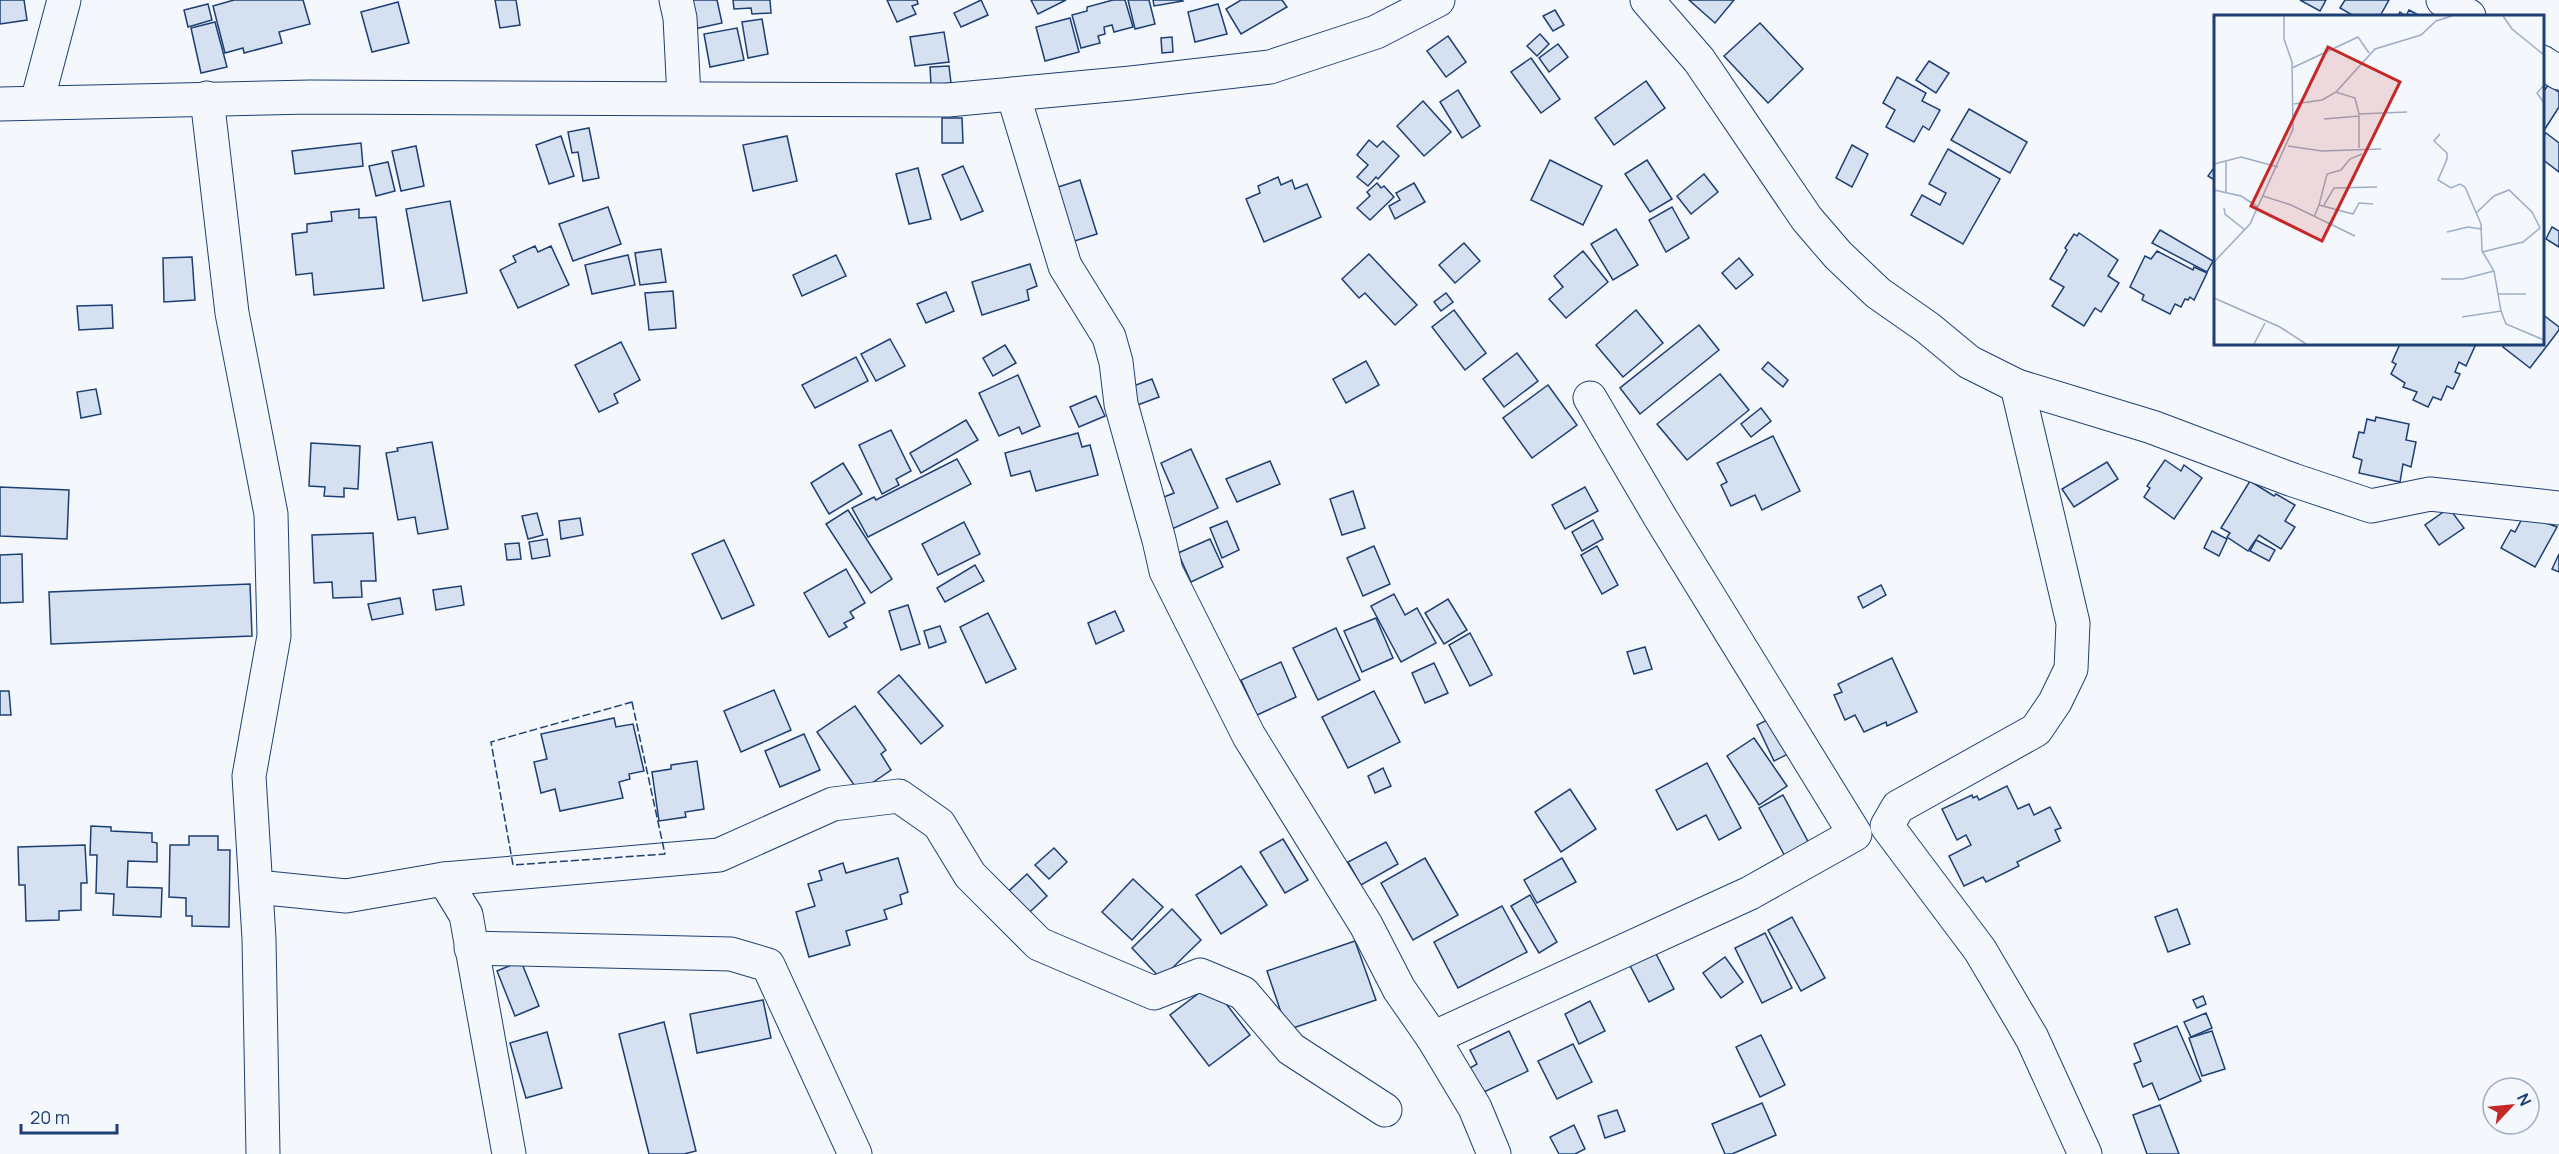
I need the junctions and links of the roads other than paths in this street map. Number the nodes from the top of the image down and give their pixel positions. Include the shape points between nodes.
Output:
1 (64, 0) edge
2 (676, 0) edge
3 (1438, 0) edge
4 (1647, 0) edge
5 (2443, 0) edge
6 (2467, 15) edge
7 (2544, 63) edge
8 (2559, 73) edge
9 (1013, 94) junction
10 (684, 97) junction
11 (207, 98) junction
12 (37, 102) junction
13 (0, 104) edge
14 (2017, 386) junction
15 (1590, 398) dead end
16 (2559, 508) edge
17 (444, 879) junction
18 (256, 887) junction
19 (471, 948) junction
20 (1433, 1038) junction
21 (1385, 1110) dead end
22 (263, 1154) edge
23 (509, 1154) edge
24 (855, 1154) edge
25 (1494, 1154) edge
26 (2085, 1154) edge

1 - 12 street
2 - 10 street
3 - 9 street via 1376,32 1270,66
4 - 14 street via 1699,60 1808,219 1838,255 1878,293 1969,362
5 - 6 street
7 - 8 street
9 - 10 street via 948,100
9 - 20 street via 1065,266 1109,338 1121,404 1166,571 1249,736 1366,925 1399,989
10 - 11 street
11 - 12 street
11 - 18 street via 232,313 271,514 274,636 249,776
12 - 13 street
14 - 16 street via 2152,426 2371,506 2430,494
14 - 26 street via 2073,623 2071,669 2036,730 1898,807 1887,826 1980,950 2032,1038
15 - 20 street via 1856,834 1750,893
17 - 18 street via 346,896
17 - 19 street via 466,915
17 - 21 street via 719,855 832,804 899,796 939,824 970,876 1039,944 1154,993 1200,975 1244,993 1291,1049
18 - 22 street
19 - 23 street
19 - 24 street via 732,954 768,965
20 - 25 street via 1475,1108

